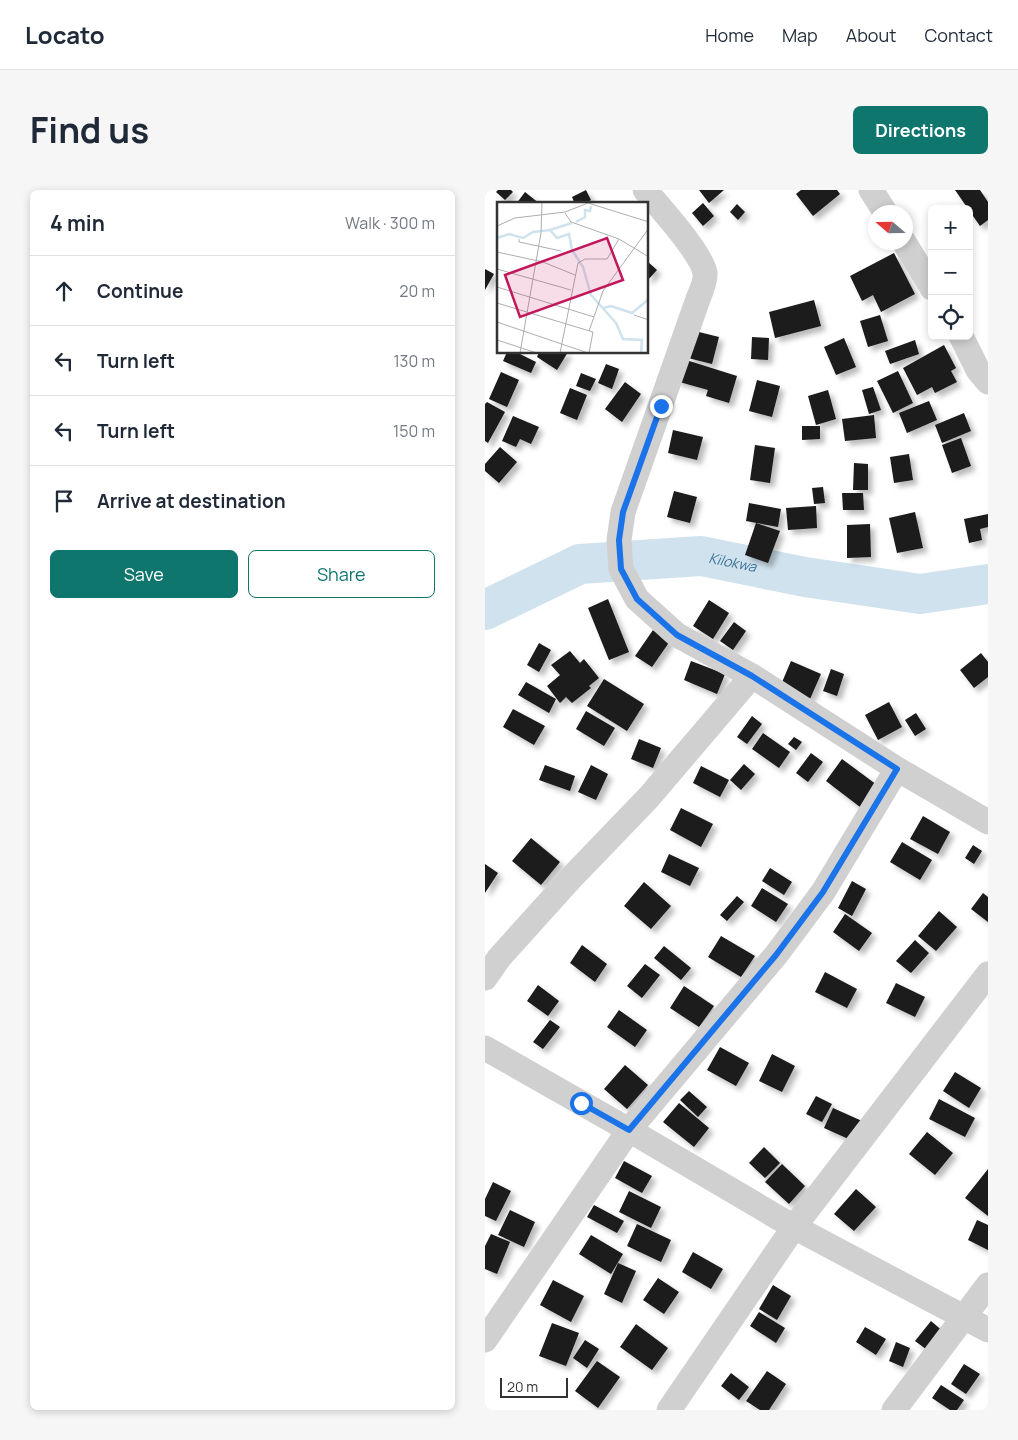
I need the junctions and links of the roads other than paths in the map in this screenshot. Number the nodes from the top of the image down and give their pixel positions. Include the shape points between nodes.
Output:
1 (645, 190) edge
2 (871, 190) edge
3 (881, 205) edge
4 (909, 250) edge
5 (928, 281) edge
6 (963, 340) edge
7 (988, 382) edge
8 (752, 676) junction
9 (897, 769) junction
10 (988, 822) edge
11 (988, 974) edge
12 (485, 978) edge
13 (485, 1048) edge
14 (629, 1130) junction
15 (794, 1227) junction
16 (988, 1286) edge
17 (964, 1317) junction
18 (988, 1330) edge
19 (485, 1340) edge
20 (669, 1410) edge
21 (894, 1410) edge

1 - 8 street via 702,262 705,274 623,512 619,540 621,569 637,599 677,635
2 - 3 street
4 - 5 street
6 - 7 street
8 - 9 street
8 - 12 street via 649,797 573,876
9 - 10 street
9 - 14 street via 823,892 776,955
11 - 15 street
13 - 14 street
14 - 15 street
14 - 19 street
15 - 17 street
15 - 20 street
16 - 17 street
17 - 18 street
17 - 21 street

